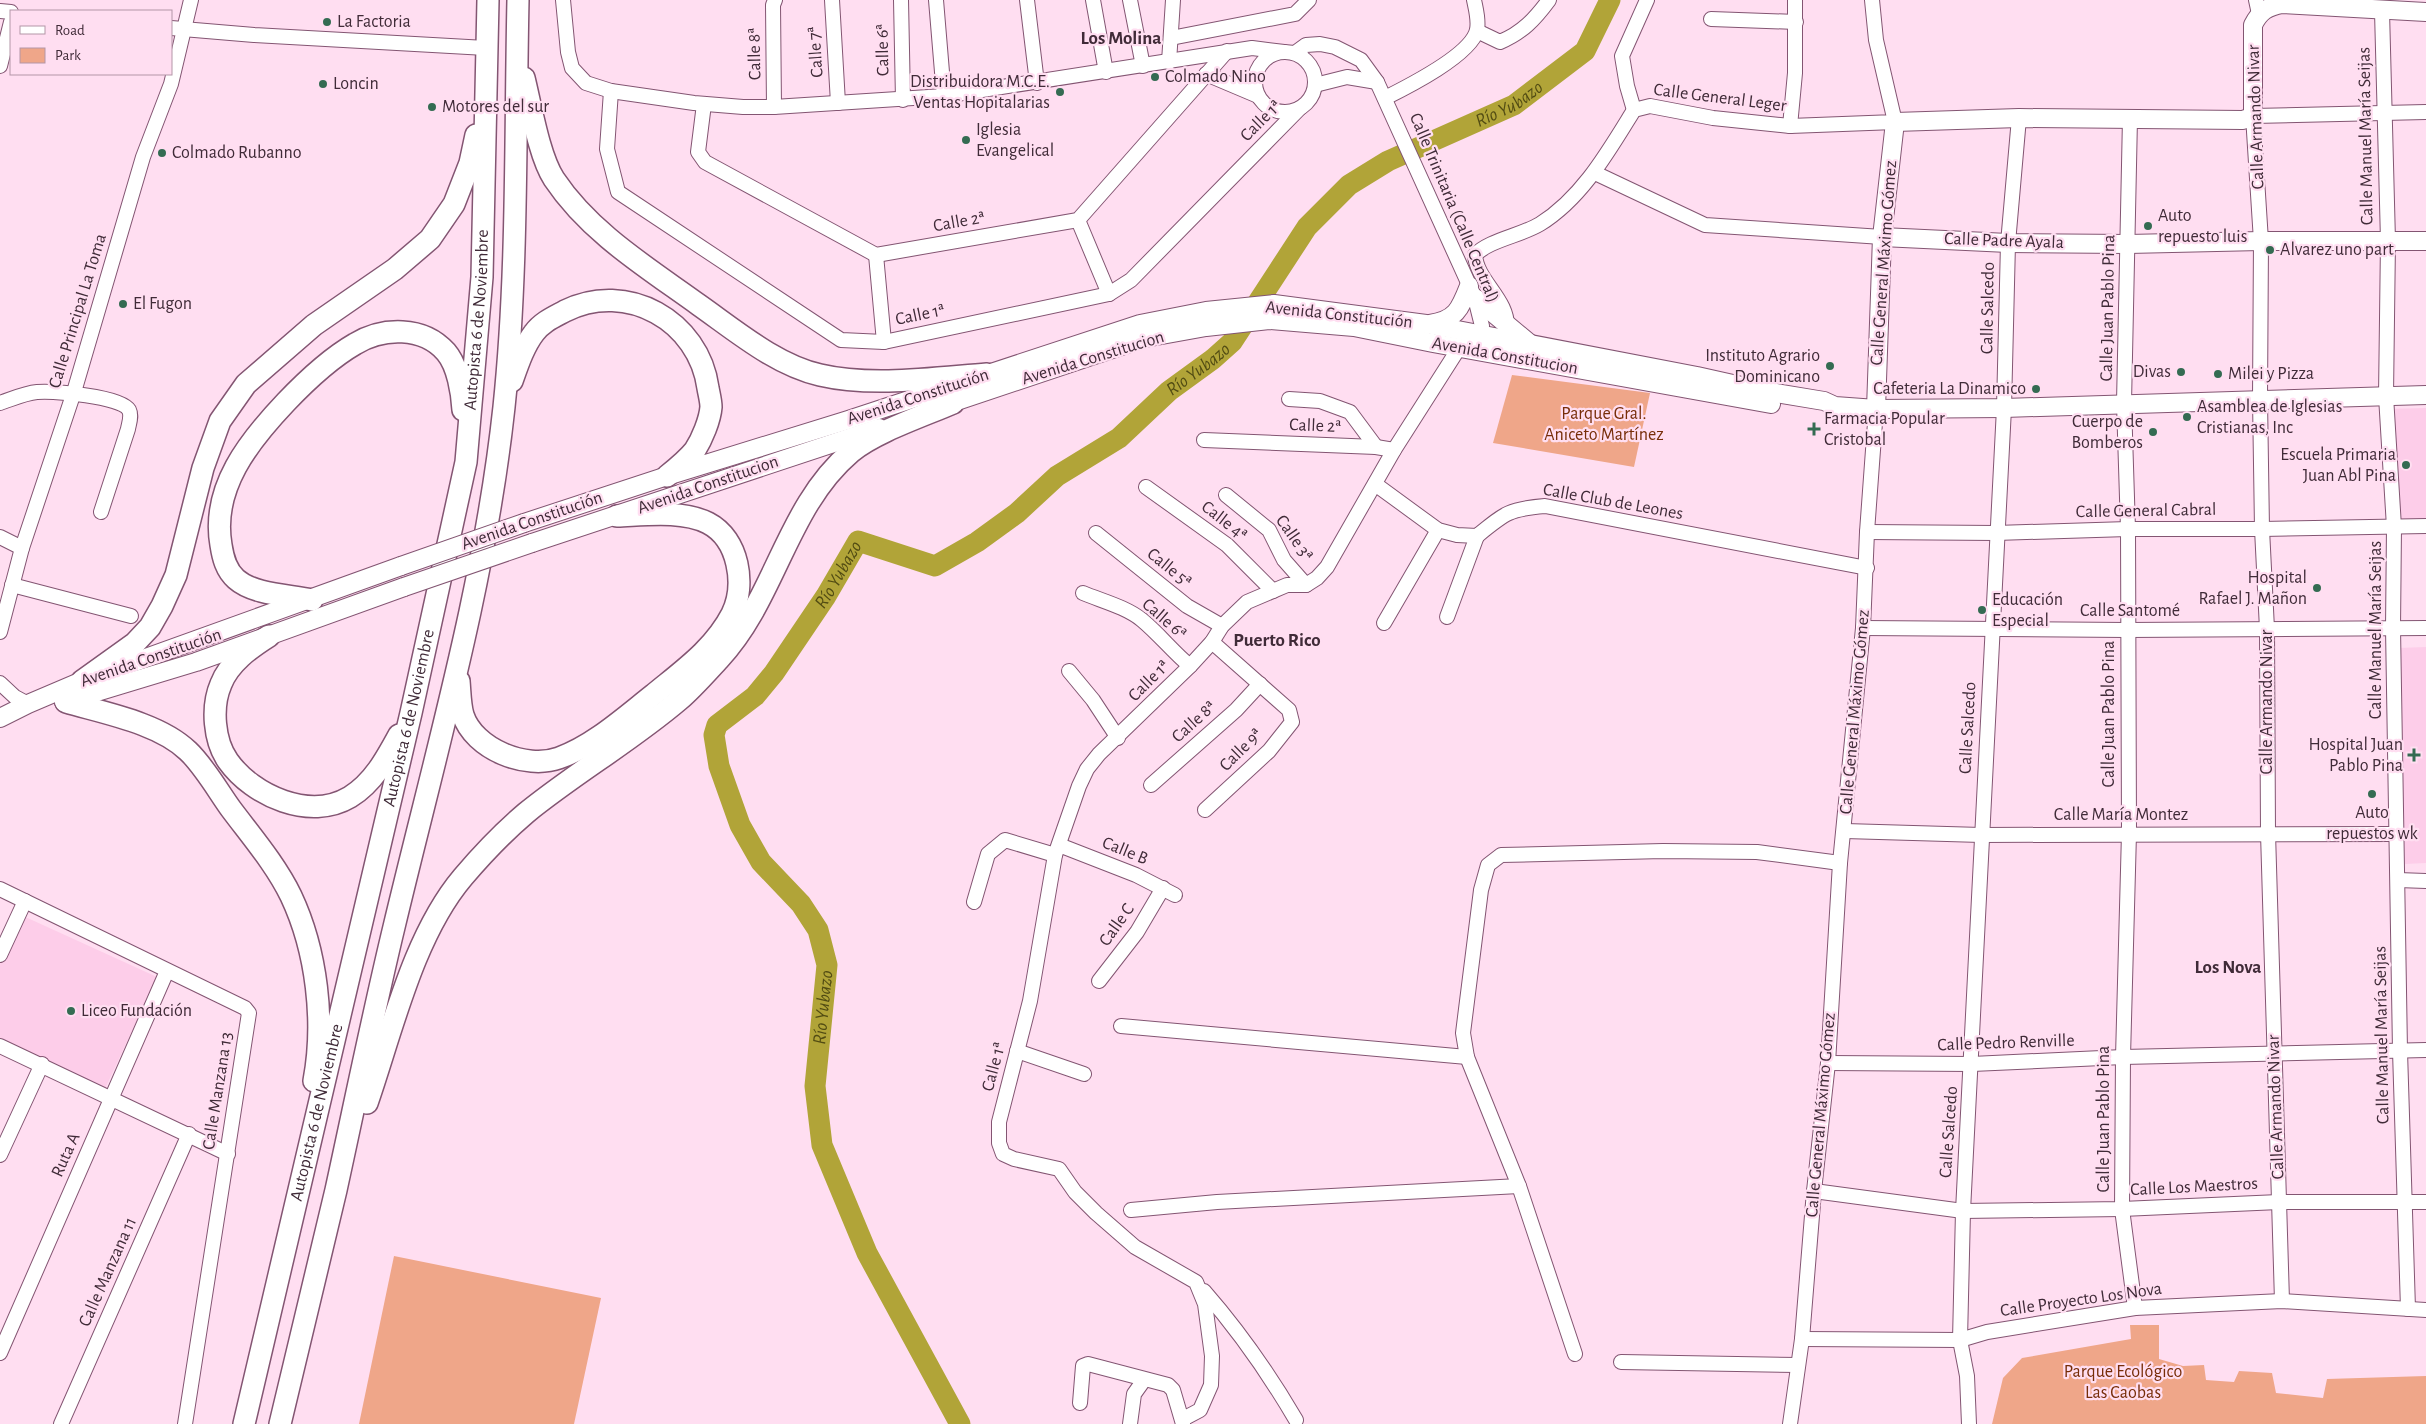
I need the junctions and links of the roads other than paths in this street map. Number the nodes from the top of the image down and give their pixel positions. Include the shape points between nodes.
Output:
1 (191, 0) edge
2 (488, 0) edge
3 (518, 0) edge
4 (563, 0) edge
5 (776, 0) edge
6 (832, 0) edge
7 (901, 0) edge
8 (936, 0) edge
9 (1027, 0) edge
10 (1093, 0) edge
11 (1130, 0) edge
12 (1173, 0) edge
13 (1309, 0) edge
14 (1474, 0) edge
15 (1549, 0) edge
16 (1647, 0) edge
17 (1795, 0) edge
18 (1872, 0) edge
19 (2258, 7) edge
20 (2382, 11) junction
21 (2426, 12) edge
22 (1711, 19) dead end
23 (1796, 22) junction
24 (10, 26) edge
25 (172, 28) edge
26 (186, 29) junction
27 (1477, 31) junction
28 (1171, 38) junction
29 (486, 48) junction
30 (517, 50) junction
31 (1227, 51) junction
32 (1290, 52) junction
33 (1169, 62) junction
34 (0, 66) edge
35 (1143, 66) junction
36 (1106, 72) junction
37 (1206, 74) junction
38 (1377, 82) junction
39 (1037, 83) junction
40 (1316, 85) junction
41 (486, 91) junction
42 (611, 91) junction
43 (944, 96) junction
44 (1258, 96) junction
45 (1385, 98) junction
46 (903, 100) junction
47 (838, 103) junction
48 (704, 104) junction
49 (774, 107) junction
50 (1299, 109) junction
51 (1634, 110) junction
52 (2426, 112) edge
53 (2385, 114) junction
54 (2253, 116) junction
55 (2019, 118) junction
56 (2130, 118) junction
57 (1894, 122) junction
58 (1790, 126) junction
59 (1595, 173) junction
60 (1078, 220) junction
61 (1882, 237) junction
62 (2426, 240) edge
63 (2261, 241) junction
64 (2388, 241) junction
65 (2008, 243) junction
66 (2128, 244) junction
67 (876, 255) junction
68 (1470, 289) junction
69 (1109, 294) junction
70 (1272, 312) junction
71 (1426, 324) junction
72 (1142, 331) junction
73 (1505, 333) junction
74 (884, 342) junction
75 (1479, 343) junction
76 (1459, 348) junction
77 (987, 374) junction
78 (74, 392) junction
79 (2426, 395) edge
80 (2386, 396) junction
81 (1289, 398) dead end
82 (2260, 399) junction
83 (953, 402) junction
84 (0, 403) edge
85 (2124, 403) junction
86 (1835, 406) junction
87 (504, 407) junction
88 (2004, 408) junction
89 (1876, 409) junction
90 (1204, 440) dead end
91 (1376, 447) junction
92 (1394, 450) junction
93 (466, 462) junction
94 (667, 476) junction
95 (1375, 484) junction
96 (1146, 487) dead end
97 (1226, 495) dead end
98 (101, 512) dead end
99 (617, 516) junction
100 (2426, 526) edge
101 (2394, 527) junction
102 (2128, 529) junction
103 (2262, 529) junction
104 (1438, 530) junction
105 (1867, 532) junction
106 (1096, 533) dead end
107 (1996, 533) junction
108 (1477, 536) junction
109 (0, 537) edge
110 (22, 548) junction
111 (1867, 568) junction
112 (12, 585) junction
113 (1306, 585) junction
114 (404, 587) joint
115 (1273, 591) junction
116 (1082, 593) dead end
117 (312, 600) junction
118 (131, 616) dead end
119 (1447, 617) dead end
120 (1384, 623) dead end
121 (1222, 626) junction
122 (1863, 628) junction
123 (2393, 628) junction
124 (2426, 628) edge
125 (1992, 629) junction
126 (2267, 629) junction
127 (2127, 630) junction
128 (0, 632) edge
129 (268, 636) junction
130 (1212, 642) junction
131 (1190, 666) junction
132 (458, 669) junction
133 (1069, 671) dead end
134 (82, 681) junction
135 (0, 683) edge
136 (1260, 684) junction
137 (66, 702) junction
138 (28, 704) junction
139 (411, 713) junction
140 (0, 718) edge
141 (1118, 738) junction
142 (1151, 785) dead end
143 (1206, 810) dead end
144 (1844, 831) junction
145 (2129, 833) junction
146 (2268, 833) junction
147 (2397, 834) junction
148 (1982, 835) junction
149 (1057, 850) junction
150 (1840, 863) junction
151 (2398, 880) junction
152 (2426, 881) edge
153 (0, 889) edge
154 (1169, 892) joint
155 (25, 901) junction
156 (974, 902) dead end
157 (0, 955) edge
158 (167, 971) junction
159 (1099, 982) dead end
160 (1121, 1026) dead end
161 (0, 1046) edge
162 (2426, 1050) edge
163 (1018, 1051) junction
164 (2400, 1051) junction
165 (2274, 1054) junction
166 (1468, 1057) junction
167 (2123, 1057) junction
168 (1828, 1062) junction
169 (42, 1064) junction
170 (1972, 1064) junction
171 (1084, 1074) dead end
172 (112, 1098) junction
173 (189, 1134) junction
174 (228, 1154) junction
175 (0, 1155) edge
176 (1519, 1186) junction
177 (1814, 1191) junction
178 (334, 1196) junction
179 (2279, 1202) junction
180 (2404, 1202) junction
181 (2426, 1202) edge
182 (2122, 1209) junction
183 (1132, 1210) dead end
184 (1963, 1211) junction
185 (1196, 1282) junction
186 (2282, 1301) junction
187 (2135, 1308) junction
188 (2408, 1309) junction
189 (2426, 1310) edge
190 (1802, 1339) junction
191 (1960, 1340) junction
192 (0, 1353) edge
193 (1575, 1354) dead end
194 (1622, 1362) dead end
195 (1798, 1365) junction
196 (1144, 1380) junction
197 (251, 1394) junction
198 (1080, 1403) dead end
199 (1296, 1420) dead end
200 (1184, 1422) edge
201 (61, 1424) edge
202 (185, 1424) edge
203 (244, 1424) edge
204 (280, 1424) edge
205 (1130, 1424) edge
206 (1790, 1424) edge
207 (1969, 1424) edge

1 - 26 street, Calle Principal La Toma
2 - 29 highway, Autopista 6 de Noviembre
3 - 30 highway, Autopista 6 de Noviembre
4 - 42 street, Calle Trinitaria (Calle Central) via 564,30 572,68 586,83
5 - 49 street, Calle 8ª via 773,5
6 - 47 street, Calle 7ª
7 - 46 street, Calle 6ª
8 - 43 street
9 - 39 street
10 - 36 street
11 - 35 street
12 - 28 street
13 - 28 street via 1295,14
14 - 27 street
15 - 27 street via 1535,20 1514,37 1500,42
16 - 51 street via 1622,56
17 - 23 street
18 - 57 street, Calle General Máximo Gómez via 1876,40
19 - 20 main road via 2282,4
19 - 54 main road, Calle Armando Nivar via 2254,25
20 - 21 main road
20 - 53 street, Calle Manuel María Seijas
22 - 23 street
23 - 58 street
24 - 34 street
25 - 26 street
26 - 29 street
26 - 78 street, Calle Principal La Toma via 171,84 143,157
27 - 45 street via 1471,41 1430,75
28 - 33 street
29 - 41 highway, Autopista 6 de Noviembre
30 - 77 highway via 543,151 553,177 569,199 596,228 716,317 767,352 821,375 881,381
30 - 87 highway, Autopista 6 de Noviembre via 514,232
31 - 32 street, Calle Trinitaria (Calle Central) via 1252,48
31 - 33 street, Calle Trinitaria (Calle Central)
31 - 37 street
32 - 38 street, Calle Trinitaria (Calle Central) via 1306,45 1335,47 1361,60
32 - 40 street via 1306,60 1314,71
32 - 44 street via 1272,55 1263,62 1256,72
33 - 35 street, Calle Trinitaria (Calle Central)
35 - 36 street, Calle Trinitaria (Calle Central)
36 - 39 street, Calle Trinitaria (Calle Central)
37 - 44 street
37 - 60 street
38 - 40 street via 1347,77
38 - 45 street, Calle Trinitaria (Calle Central)
39 - 43 street, Calle Trinitaria (Calle Central)
40 - 50 street via 1307,103
41 - 93 highway, Autopista 6 de Noviembre via 482,277
41 - 134 highway via 470,163 454,204 443,222 430,240 395,269 314,325 246,384 220,420 203,468 176,575 162,606 150,627 135,643
42 - 48 street, Calle Trinitaria (Calle Central)
42 - 74 street, Calle 1ª via 607,148 618,192 841,340
43 - 46 street, Calle Trinitaria (Calle Central)
44 - 50 street via 1276,111
45 - 68 street, Calle Trinitaria (Calle Central)
46 - 47 street, Calle Trinitaria (Calle Central)
47 - 49 street, Calle Trinitaria (Calle Central)
48 - 49 street, Calle Trinitaria (Calle Central)
48 - 67 street via 698,152 705,162
50 - 69 street, Calle 1ª via 1131,280
51 - 58 street, Calle General Leger via 1650,106 1713,118
51 - 59 street, Calle General Leger
52 - 53 street
53 - 54 street
53 - 64 street, Calle Manuel María Seijas
54 - 56 main road via 2243,120
54 - 63 street, Calle Armando Nivar
55 - 56 main road
55 - 57 main road
55 - 65 street, Calle Salcedo
56 - 66 street, Calle Juan Pablo Pina
57 - 58 street, Calle General Leger
57 - 61 main road, Calle General Máximo Gómez
59 - 61 street, Calle Padre Ayala via 1705,225
59 - 73 street, Calle General Leger via 1556,214 1523,234 1482,248 1475,255 1476,265 1505,312
60 - 67 street, Calle 2ª
60 - 69 street
61 - 65 main road, Calle Padre Ayala
61 - 89 main road, Calle General Máximo Gómez
62 - 64 main road, Calle Padre Ayala
63 - 64 main road, Calle Padre Ayala
63 - 66 main road, Calle Padre Ayala
63 - 82 street, Calle Armando Nivar
64 - 80 street, Calle Manuel María Seijas
65 - 66 main road, Calle Padre Ayala
65 - 88 street, Calle Salcedo
66 - 85 street, Calle Juan Pablo Pina
67 - 74 street
68 - 71 main road via 1450,318
68 - 73 main road
68 - 75 street, Calle Trinitaria (Calle Central) via 1482,326
69 - 74 street, Calle 1ª
70 - 71 main road, Avenida Constitución
70 - 72 main road, Avenida Constitucion via 1206,327
70 - 76 main road, Avenida Constitucion
71 - 75 main road, Avenida Constitución
72 - 77 main road, Avenida Constitución
72 - 83 main road, Avenida Constitucion
73 - 75 main road, Avenida Constitución
73 - 86 main road, Avenida Constitución via 1531,345 1824,401
75 - 76 main road, Avenida Constitucion
75 - 86 main road, Avenida Constitucion via 1778,405 1823,410
76 - 92 street
77 - 94 main road, Avenida Constitución
78 - 84 street via 35,392
78 - 98 street via 125,405 131,415
78 - 110 street, Calle Principal La Toma
79 - 80 main road
80 - 82 main road
80 - 101 street, Calle Manuel María Seijas
81 - 91 street via 1320,401 1350,412
82 - 85 main road
82 - 103 street, Calle Armando Nivar
83 - 99 main road, Avenida Constitucion
83 - 178 highway via 852,451 811,496 752,614 721,657 679,700 525,814 462,878 434,920 420,951
85 - 88 main road
85 - 102 street, Calle Juan Pablo Pina
86 - 89 main road
87 - 94 highway via 526,344 548,320 593,301 619,300 644,306 668,319 702,359 711,407 695,449
87 - 132 highway, Autopista 6 de Noviembre via 488,521
88 - 89 main road
88 - 107 street, Calle Salcedo
89 - 105 street, Calle General Máximo Gómez
90 - 91 street, Calle 2ª
91 - 92 street, Calle 2ª
92 - 95 street
93 - 117 highway via 462,397 447,353 432,341 413,333 394,331 374,335 356,343 309,378 244,451 226,491 219,533 228,570 243,585
93 - 139 highway, Autopista 6 de Noviembre
94 - 117 main road, Avenida Constitución, bridge via 524,523
95 - 104 street
95 - 113 street via 1327,567
96 - 115 street, Calle 4ª via 1227,545
97 - 113 street, Calle 3ª via 1269,530 1284,560
99 - 114 main road, Avenida Constitucion, bridge
99 - 132 highway via 688,517 708,523 731,549 740,580 738,594 732,613 702,655 593,740 558,759 539,761 503,754 486,745 471,730 463,715
100 - 101 street, Calle General Cabral
101 - 103 street, Calle General Cabral
101 - 123 street, Calle Manuel María Seijas
102 - 103 street, Calle General Cabral
102 - 107 street, Calle General Cabral
102 - 127 street, Calle Juan Pablo Pina
103 - 126 street, Calle Armando Nivar
104 - 108 street
104 - 120 street
105 - 107 street, Calle General Cabral
105 - 111 street, Calle General Máximo Gómez
106 - 121 street, Calle 5ª via 1186,606
107 - 125 street, Calle Salcedo
108 - 111 street, Calle Club de Leones via 1518,508 1545,506
108 - 119 street
109 - 110 street
110 - 112 street, Calle Principal La Toma
111 - 122 street, Calle General Máximo Gómez
112 - 118 street
112 - 128 street, Calle Principal La Toma
113 - 115 street, Calle 1ª via 1287,585
114 - 129 main road, Avenida Constitución
115 - 121 street, Calle 1ª via 1247,602
116 - 131 street, Calle 6ª via 1142,620
117 - 134 main road, Avenida Constitución
121 - 130 street, Calle 1ª
122 - 125 street, Calle Santomé
122 - 144 street, Calle General Máximo Gómez
123 - 124 street, Calle Santomé
123 - 126 street, Calle Santomé
123 - 147 street, Calle Manuel María Seijas
125 - 127 street, Calle Santomé
125 - 148 street, Calle Salcedo
126 - 127 street, Calle Santomé
126 - 146 street, Calle Armando Nivar
127 - 145 street, Calle Juan Pablo Pina
129 - 137 main road, Avenida Constitución
129 - 139 highway via 232,667 221,683 215,702 219,742 227,760 238,772 275,798 308,806 329,805 348,798 376,773
130 - 131 street, Calle 1ª
130 - 136 street
131 - 141 street, Calle 1ª
132 - 178 highway, Autopista 6 de Noviembre via 393,931
133 - 141 street
134 - 138 main road, Avenida Constitución
135 - 138 street
136 - 142 street, Calle 8ª via 1236,710
136 - 143 street, Calle 9ª via 1289,710 1292,722 1269,751
137 - 138 main road, Avenida Constitución
137 - 197 highway via 135,722 188,751 269,860 291,896 306,938 319,1013 315,1078 248,1362
138 - 140 main road, Avenida Constitución
139 - 197 highway, Autopista 6 de Noviembre
141 - 149 street, Calle 1ª via 1087,769
144 - 148 street, Calle María Montez
144 - 150 street, Calle General Máximo Gómez
145 - 146 street, Calle María Montez
145 - 148 street, Calle María Montez
145 - 167 street, Calle Juan Pablo Pina
146 - 147 street, Calle María Montez
146 - 165 street, Calle Armando Nivar
147 - 151 street, Calle Manuel María Seijas
148 - 170 street, Calle Salcedo
149 - 154 street, Calle B via 1136,875
149 - 156 street, Calle B via 1005,840 988,854
149 - 163 street, Calle 1ª
150 - 166 street via 1757,852 1501,855 1488,866 1481,890 1463,1033
150 - 168 street, Calle General Máximo Gómez
151 - 152 street
151 - 164 street, Calle Manuel María Seijas
153 - 155 street, Calle Manzana 13
154 - 159 street, Calle C
155 - 157 street
155 - 158 street, Calle Manzana 13
158 - 172 street, Ruta A
158 - 174 street, Calle Manzana 13 via 245,1008 249,1013
160 - 166 street
161 - 169 street
162 - 164 street, Calle Pedro Renville
163 - 171 street
163 - 185 street, Calle 1ª via 998,1122 1003,1154 1059,1169 1076,1192 1134,1247
164 - 165 street, Calle Pedro Renville
164 - 180 street, Calle Manuel María Seijas
165 - 167 street, Calle Pedro Renville
165 - 179 street, Calle Armando Nivar
166 - 176 street
167 - 170 street, Calle Pedro Renville
167 - 182 street, Calle Juan Pablo Pina
168 - 170 street, Calle Pedro Renville
168 - 177 street, Calle General Máximo Gómez
169 - 172 street
169 - 175 street
170 - 184 street, Calle Salcedo
172 - 173 street
172 - 192 street, Ruta A
173 - 174 street
173 - 201 street, Calle Manzana 11
174 - 202 street, Calle Manzana 13
176 - 183 street via 1217,1202
176 - 193 street
177 - 184 street, Calle Los Maestros
177 - 190 street, Calle General Máximo Gómez
178 - 204 highway, Autopista 6 de Noviembre
179 - 180 street, Calle Los Maestros
179 - 182 street, Calle Los Maestros
179 - 186 street, Calle Armando Nivar
180 - 181 street, Calle Los Maestros
180 - 188 street, Calle Manuel María Seijas
182 - 184 street, Calle Los Maestros
182 - 187 street, Calle Juan Pablo Pina
184 - 191 street, Calle Salcedo
185 - 199 street via 1226,1316
185 - 200 street via 1205,1304 1212,1356 1211,1385 1200,1410
186 - 187 street, Calle Proyecto Los Nova
186 - 188 street, Calle Proyecto Los Nova
187 - 191 street, Calle Proyecto Los Nova via 1987,1332
188 - 189 street, Calle Proyecto Los Nova
190 - 191 street, Calle Proyecto Los Nova
190 - 195 street, Calle General Máximo Gómez
191 - 207 street, Calle Salcedo via 1967,1376
194 - 195 street
195 - 206 street, Calle General Máximo Gómez
196 - 198 street via 1085,1364
196 - 200 street via 1162,1383 1173,1390
196 - 205 street via 1134,1394
197 - 203 highway, Autopista 6 de Noviembre

